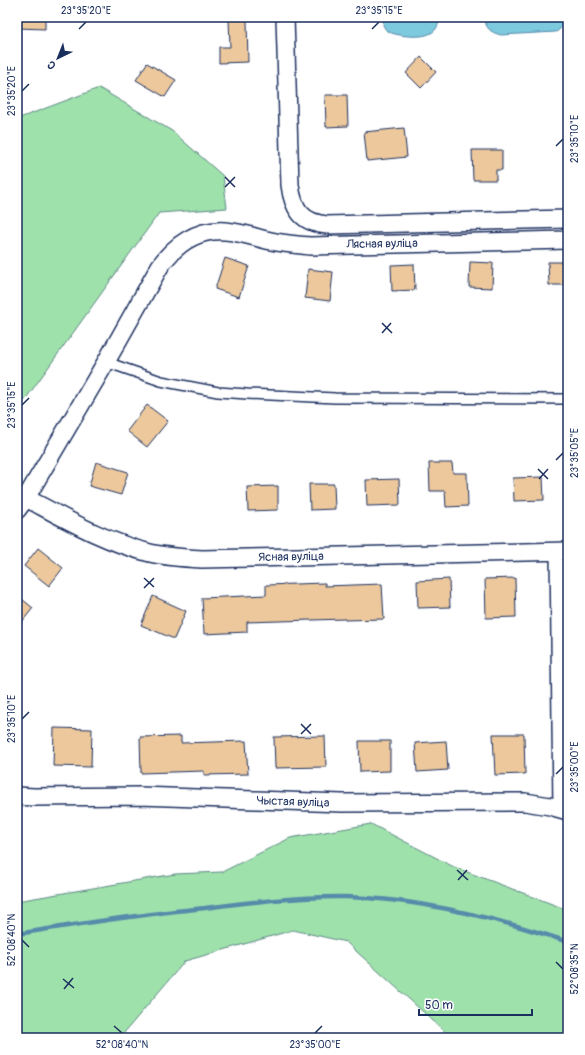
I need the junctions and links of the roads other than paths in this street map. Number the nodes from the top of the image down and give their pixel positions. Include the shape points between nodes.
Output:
1 (285, 17) edge
2 (568, 219) edge
3 (568, 240) edge
4 (106, 362) junction
5 (568, 399) edge
6 (21, 504) edge
7 (564, 552) edge
8 (17, 796) edge
9 (565, 810) edge

1 - 2 street, Лясная вуліца via 290,186 293,203 304,218 327,225
3 - 4 street, Лясная вуліца via 310,246 225,231 198,234 168,255 160,266
4 - 5 lane via 161,381 240,394 335,398
4 - 6 street
6 - 7 street, Ясная вуліца via 114,542 151,553 184,558
7 - 9 street
8 - 9 street, Чыстая вуліца via 140,796 342,803 513,802 538,803

